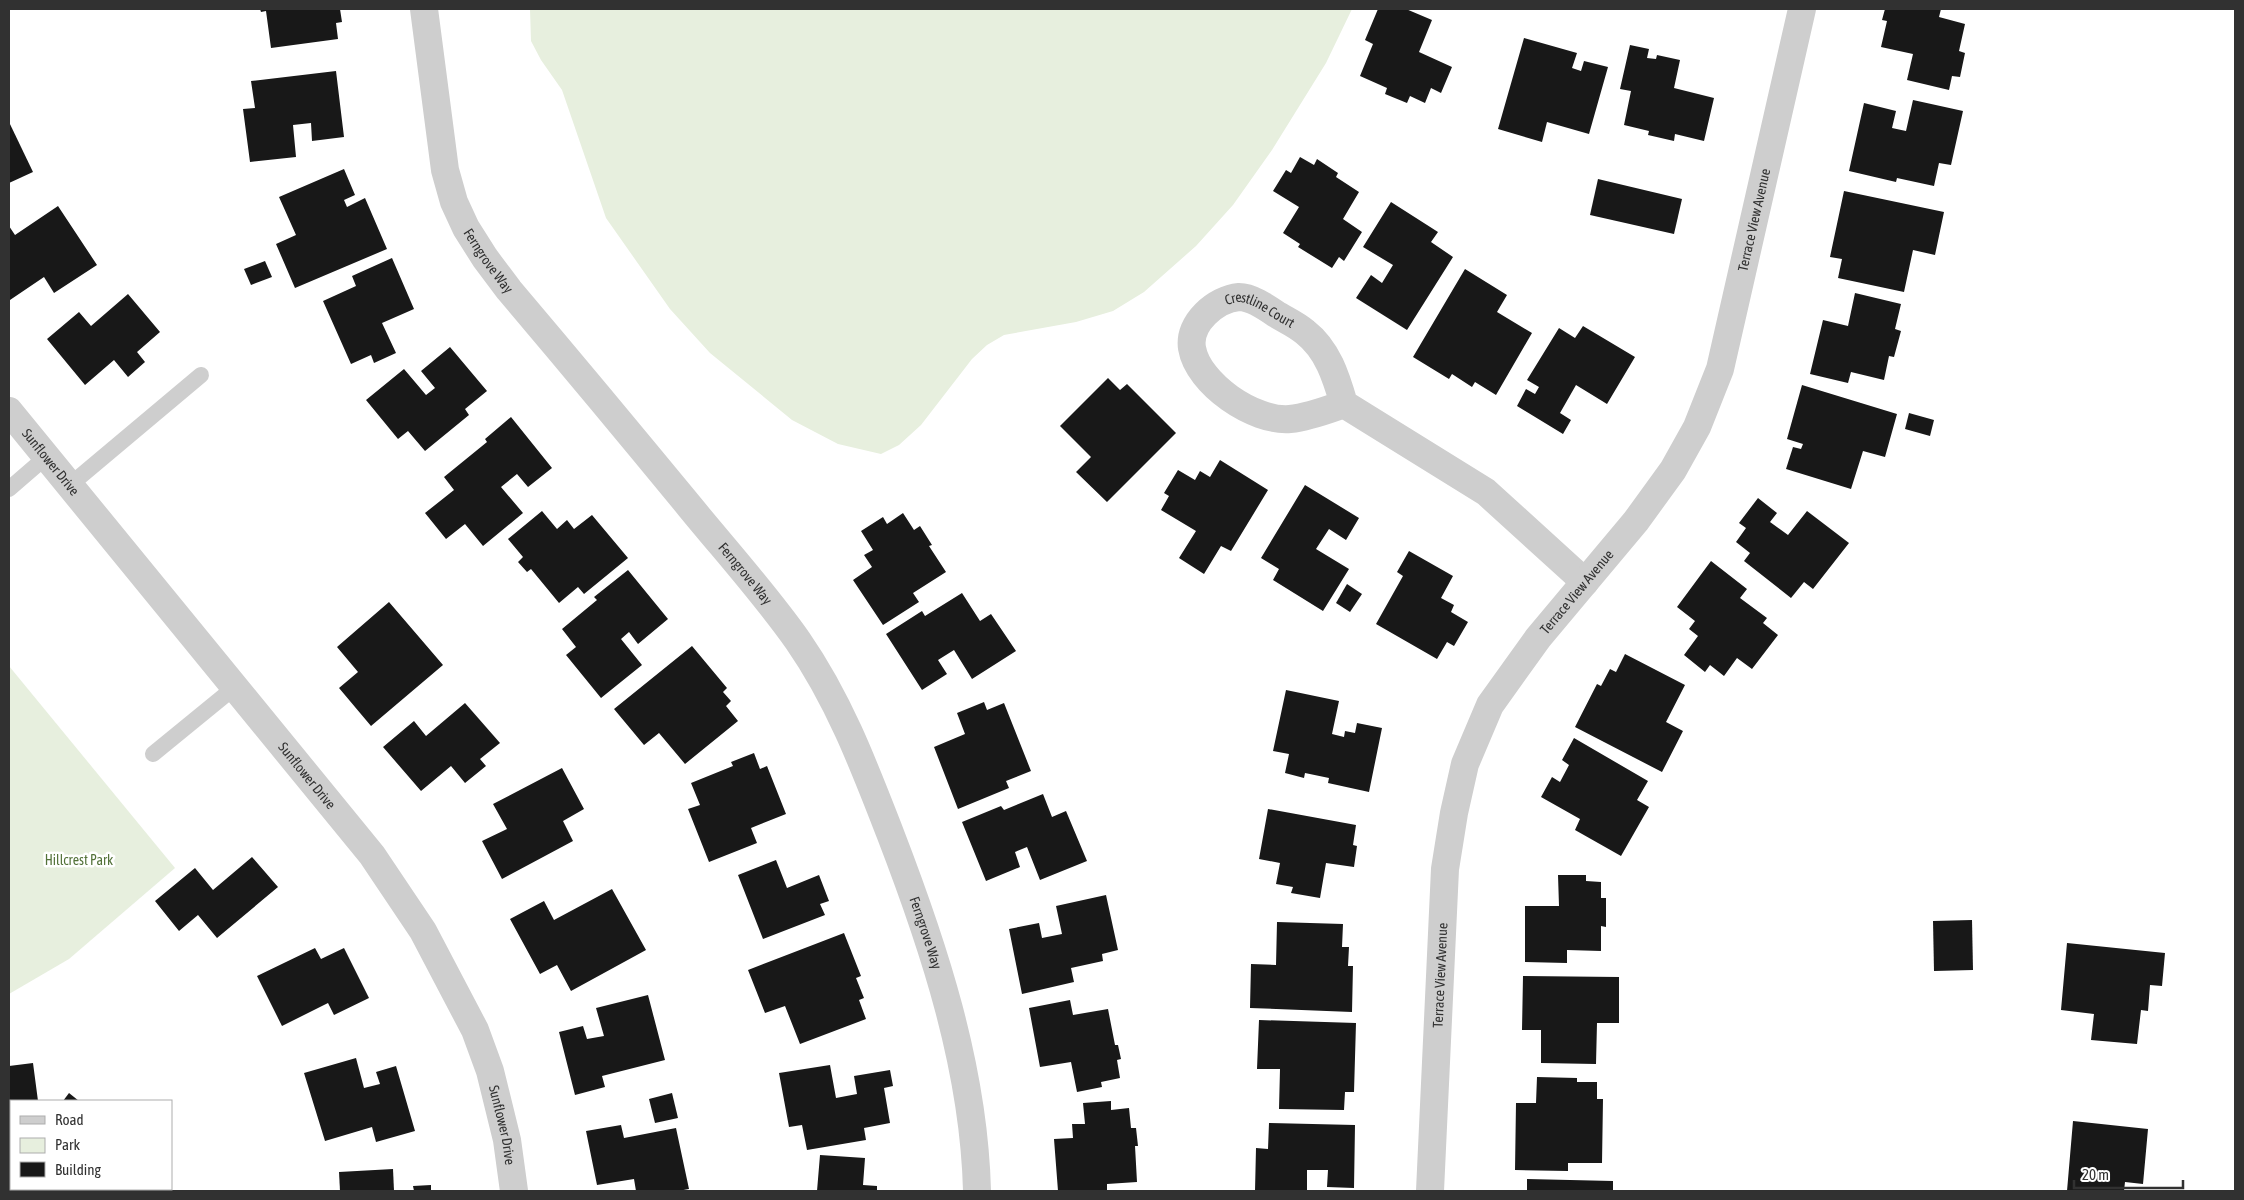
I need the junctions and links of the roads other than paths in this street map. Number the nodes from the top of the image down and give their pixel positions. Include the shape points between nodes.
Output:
1 (424, 9) edge
2 (1802, 9) edge
3 (200, 375) dead end
4 (1344, 404) junction
5 (9, 411) edge
6 (46, 457) junction
7 (70, 485) junction
8 (9, 489) edge
9 (1585, 582) junction
10 (235, 687) junction
11 (153, 754) dead end
12 (514, 1191) edge
13 (977, 1191) edge
14 (1430, 1191) edge

1 - 13 street, Ferngrove Way via 445,170 466,228 509,290 764,596 804,650 849,730 940,972 965,1085
2 - 9 street, Terrace View Avenue via 1718,375 1697,427 1673,470
3 - 7 lane
4 - 4 street, Crestline Court via 1335,372 1323,350 1306,332 1271,310 1240,297 1225,300 1200,320 1192,346 1196,361 1207,378 1225,395 1254,411 1289,419
4 - 9 street via 1486,492
5 - 6 street, Sunflower Drive
6 - 7 street, Sunflower Drive
6 - 8 lane
7 - 10 street, Sunflower Drive
9 - 14 street, Terrace View Avenue via 1538,638 1490,705 1465,764 1445,869
10 - 11 lane
10 - 12 street, Sunflower Drive via 372,855 450,978 490,1071 507,1140

